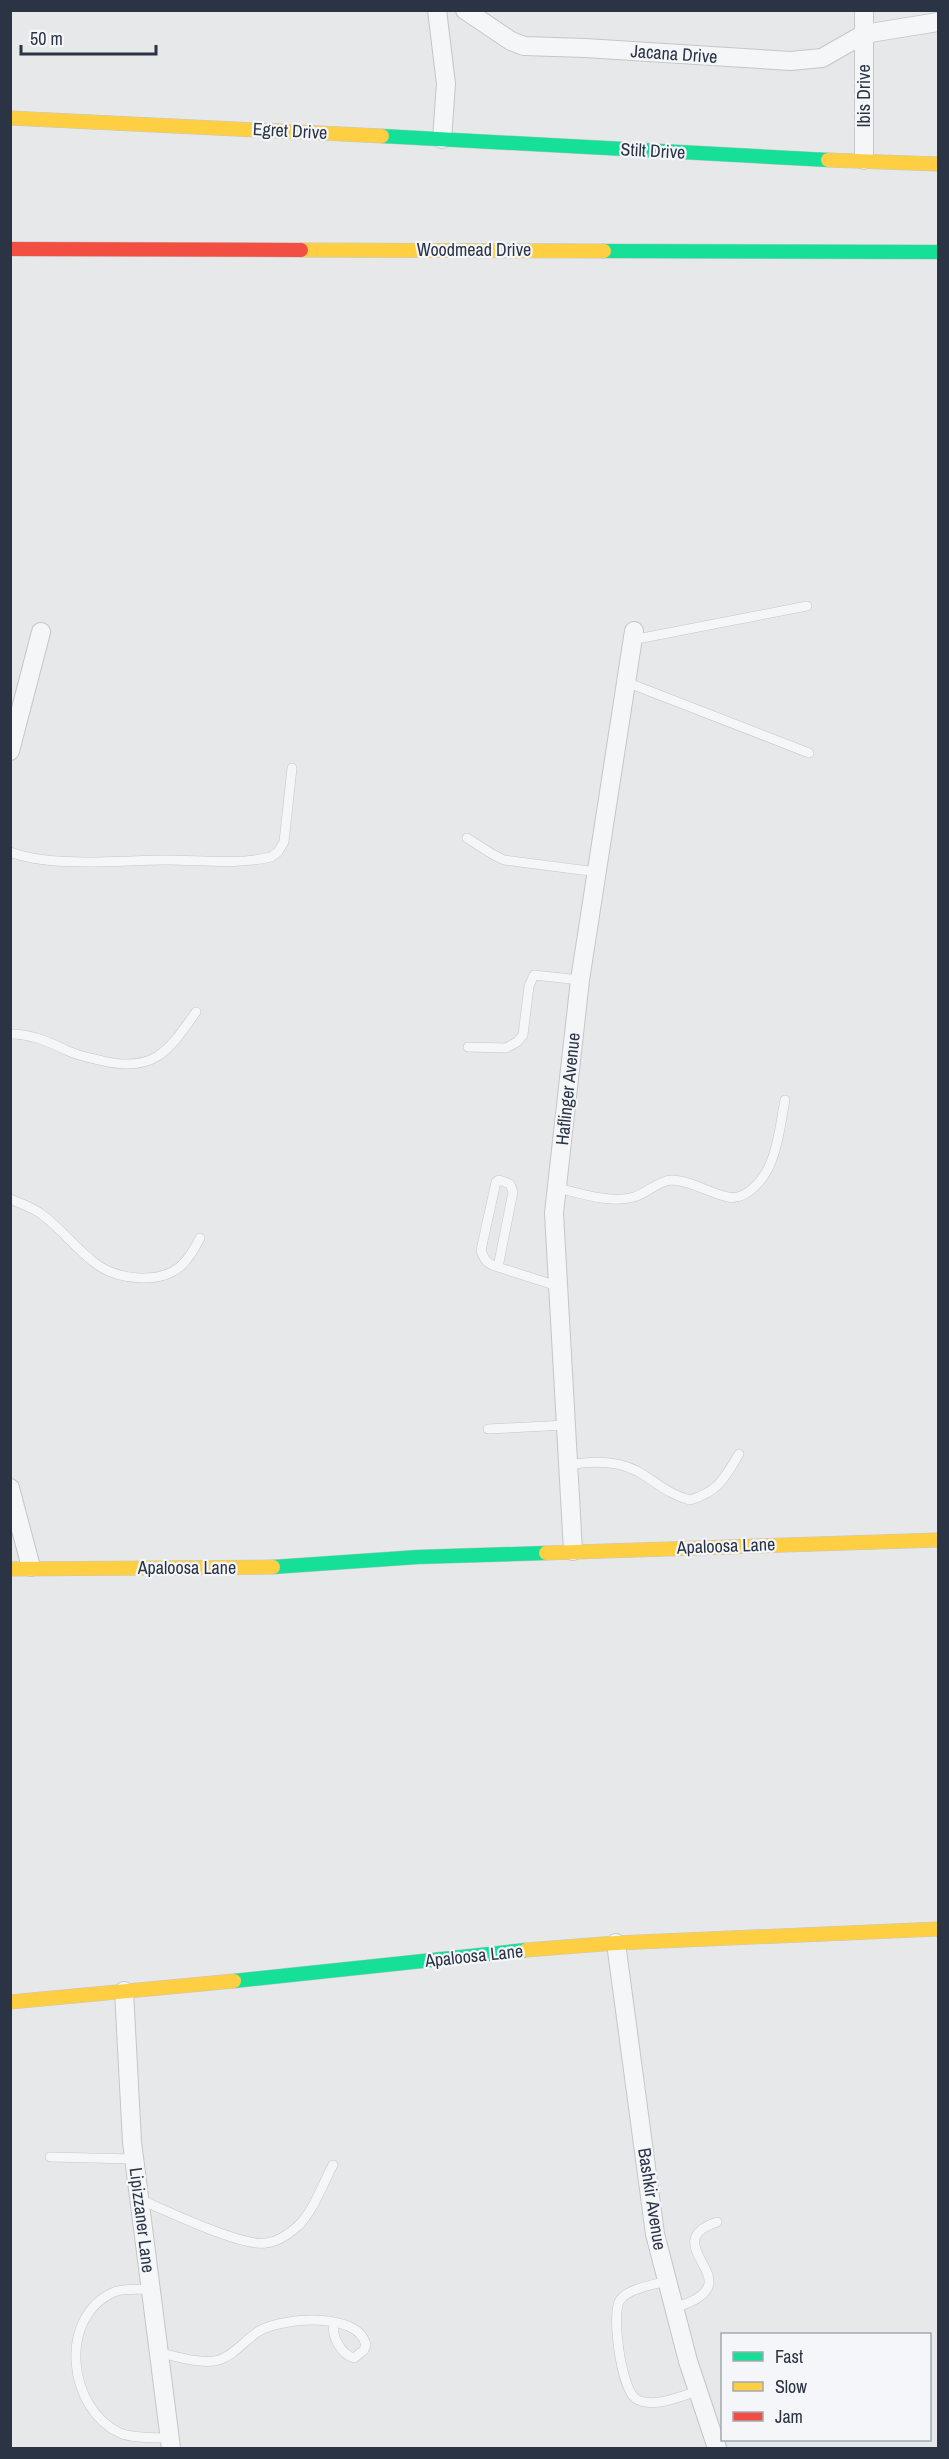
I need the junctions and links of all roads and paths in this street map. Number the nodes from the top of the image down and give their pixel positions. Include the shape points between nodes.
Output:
1 (437, 10) edge
2 (465, 10) edge
3 (864, 10) edge
4 (939, 22) edge
5 (864, 34) junction
6 (10, 118) edge
7 (442, 139) junction
8 (864, 160) junction
9 (939, 164) edge
10 (10, 249) edge
11 (939, 252) edge
12 (807, 606) dead end
13 (41, 632) dead end
14 (633, 635) joint
15 (626, 682) junction
16 (10, 751) edge
17 (809, 753) dead end
18 (292, 768) dead end
19 (467, 838) dead end
20 (10, 852) edge
21 (597, 872) junction
22 (580, 980) junction
23 (196, 1012) dead end
24 (10, 1035) edge
25 (468, 1047) dead end
26 (785, 1100) dead end
27 (557, 1188) junction
28 (10, 1198) edge
29 (200, 1238) dead end
30 (498, 1267) junction
31 (557, 1286) junction
32 (566, 1425) junction
33 (488, 1429) dead end
34 (739, 1454) dead end
35 (568, 1465) junction
36 (10, 1488) edge
37 (939, 1540) edge
38 (573, 1551) junction
39 (31, 1567) junction
40 (10, 1569) edge
41 (939, 1929) edge
42 (616, 1943) junction
43 (124, 1991) junction
44 (10, 2002) edge
45 (50, 2157) dead end
46 (134, 2158) junction
47 (333, 2166) dead end
48 (139, 2199) junction
49 (717, 2222) dead end
50 (667, 2281) junction
51 (150, 2289) junction
52 (674, 2308) junction
53 (334, 2322) dead end
54 (159, 2353) junction
55 (698, 2391) junction
56 (171, 2443) edge
57 (717, 2448) edge

1 - 7 street via 446,84
2 - 5 street, Jacana Drive via 511,41 531,47 801,61 822,58
3 - 5 street
4 - 5 street
5 - 8 street, Ibis Drive
6 - 7 street, Egret Drive
7 - 8 street, Stilt Drive
8 - 9 street
10 - 11 street, Woodmead Drive
12 - 14 lane
13 - 16 street
14 - 15 street, Haflinger Avenue
15 - 17 lane
15 - 21 street, Haflinger Avenue
18 - 20 lane via 284,842 271,857 214,862 77,861
19 - 21 lane via 504,860
21 - 22 street, Haflinger Avenue
22 - 25 lane via 534,975 523,1035 517,1042 506,1048
22 - 27 street, Haflinger Avenue
23 - 24 lane via 162,1054 137,1065 123,1066 80,1056 32,1036
26 - 27 lane via 771,1163 762,1179 742,1196 730,1198 674,1180 630,1198
27 - 31 street, Haflinger Avenue
28 - 29 lane via 38,1211 96,1264 120,1275 150,1278 168,1274 186,1261
30 - 30 lane via 489,1264 481,1250 499,1180 510,1184 513,1192
30 - 31 lane
31 - 32 street, Haflinger Avenue
32 - 33 lane
32 - 35 street, Haflinger Avenue
34 - 35 lane via 718,1486 690,1500 627,1467 590,1461
35 - 38 street, Haflinger Avenue
36 - 39 street
37 - 38 street, Apaloosa Lane
38 - 39 street, Apaloosa Lane via 201,1569
39 - 40 street, Apaloosa Lane
41 - 42 street, Apaloosa Lane
42 - 43 street, Apaloosa Lane
42 - 50 street, Bashkir Avenue via 652,2213
43 - 44 street, Apaloosa Lane
43 - 46 street, Lipizzaner Lane
45 - 46 lane
46 - 48 street, Lipizzaner Lane
47 - 48 lane via 298,2225 264,2244 233,2238
48 - 51 street, Lipizzaner Lane
49 - 52 lane via 699,2232 695,2241 709,2284 706,2291
50 - 52 street, Bashkir Avenue
50 - 55 lane via 628,2293 617,2307 625,2386 635,2398 645,2402
51 - 54 street, Lipizzaner Lane
51 - 56 lane via 116,2290 88,2314 77,2341 78,2380 82,2396 111,2428 129,2436
52 - 55 street, Bashkir Avenue
53 - 54 lane via 269,2326 220,2360 201,2361
54 - 56 street, Lipizzaner Lane
55 - 57 street, Bashkir Avenue

